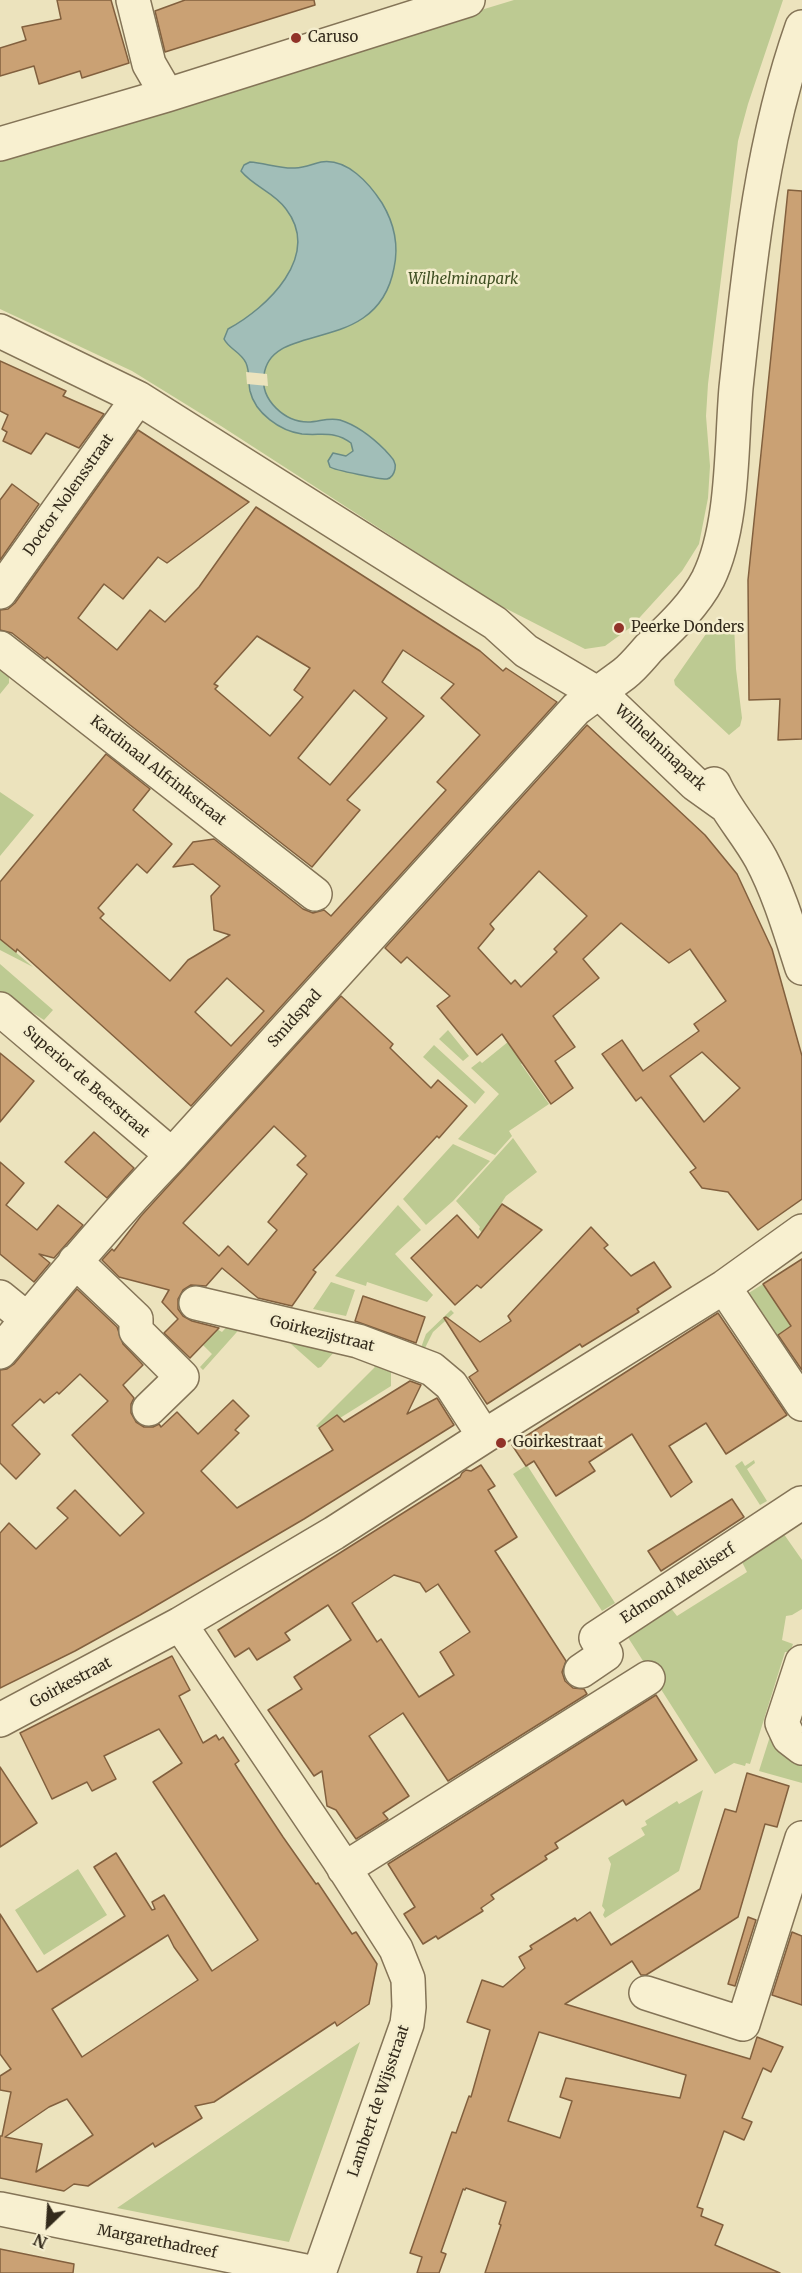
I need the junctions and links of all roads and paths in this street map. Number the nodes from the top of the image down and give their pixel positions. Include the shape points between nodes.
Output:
1 (133, 0) edge
2 (468, 0) edge
3 (802, 27) edge
4 (167, 95) junction
5 (0, 144) edge
6 (0, 331) edge
7 (138, 398) junction
8 (0, 592) edge
9 (0, 648) edge
10 (605, 687) junction
11 (315, 894) dead end
12 (802, 968) edge
13 (0, 1009) edge
14 (172, 1155) junction
15 (802, 1231) edge
16 (75, 1261) junction
17 (724, 1287) junction
18 (0, 1297) edge
19 (196, 1303) dead end
20 (27, 1319) junction
21 (0, 1352) edge
22 (802, 1404) edge
23 (149, 1410) dead end
24 (484, 1436) junction
25 (802, 1504) edge
26 (180, 1624) junction
27 (802, 1662) edge
28 (581, 1671) dead end
29 (648, 1678) dead end
30 (0, 1720) edge
31 (802, 1748) edge
32 (802, 1838) edge
33 (344, 1869) junction
34 (646, 1993) dead end
35 (0, 2209) edge
36 (317, 2273) edge

1 - 4 street via 149,64
2 - 4 street
3 - 10 street, Wilhelminapark via 779,100 760,196 722,541 707,581 692,602 632,666
4 - 5 street
6 - 7 street, Wilhelminapark
7 - 8 street, Doctor Nolensstraat
7 - 10 street, Wilhelminapark via 495,623 534,637
9 - 11 street, Kardinaal Alfrinkstraat
10 - 12 street, Wilhelminapark via 661,722 707,771 723,804 762,861
10 - 14 street, Smidspad via 576,709
13 - 14 street, Superior de Beerstraat
14 - 16 street, Smidspad
15 - 17 street, Goirkestraat
16 - 20 street, Smidspad
16 - 23 street via 136,1319 136,1331 182,1377
17 - 22 street
17 - 24 street, Goirkestraat
18 - 20 street
19 - 24 street, Goirkezijstraat via 358,1341 432,1369 451,1385
20 - 21 street, Smidspad
24 - 26 street, Goirkestraat via 334,1533
25 - 28 street, Edmond Meeliserf via 596,1638 606,1654
26 - 30 street, Goirkestraat
26 - 33 street, Lambert de Wijsstraat
27 - 31 street via 782,1723 789,1738
29 - 33 street
32 - 34 street via 743,2024
33 - 36 street, Lambert de Wijsstraat via 396,1949 408,1979 409,2007 407,2024
35 - 36 street, Margarethadreef

